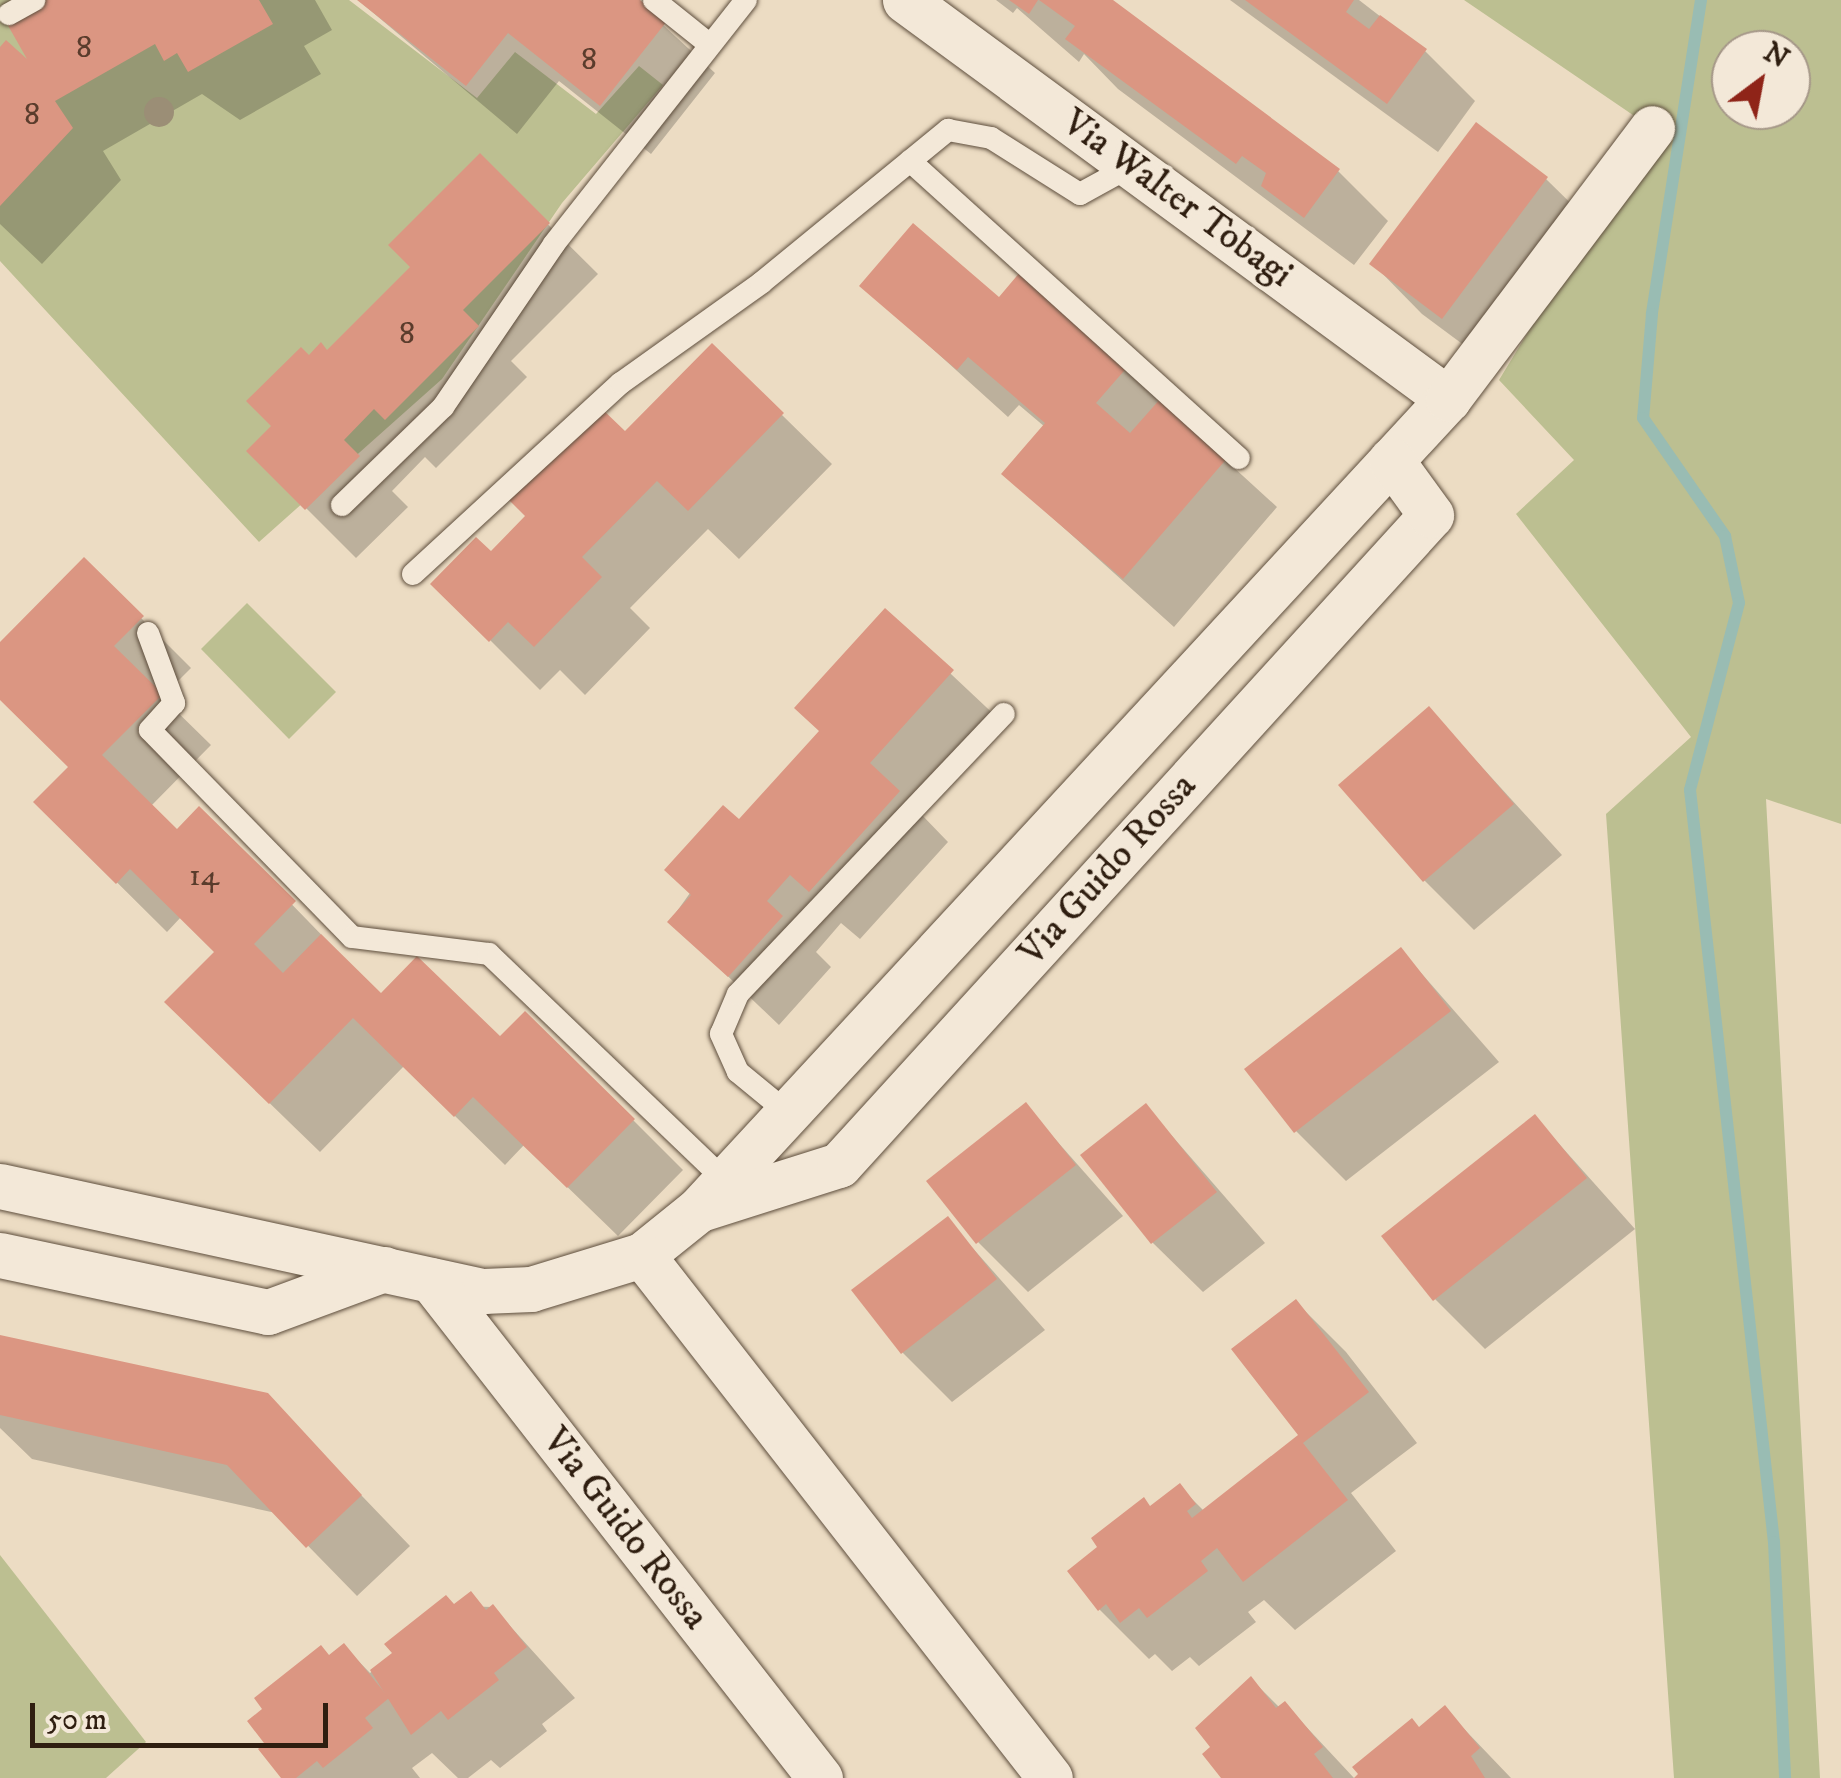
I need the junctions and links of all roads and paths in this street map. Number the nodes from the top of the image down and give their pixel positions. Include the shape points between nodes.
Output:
1 (34, 0) edge
2 (654, 0) edge
3 (746, 0) edge
4 (905, 0) edge
5 (3, 15) edge
6 (708, 44) junction
7 (1652, 128) dead end
8 (910, 161) junction
9 (1131, 166) junction
10 (1448, 399) junction
11 (1239, 458) dead end
12 (1391, 460) junction
13 (342, 505) dead end
14 (413, 574) dead end
15 (148, 633) dead end
16 (1004, 714) dead end
17 (788, 1112) junction
18 (0, 1186) edge
19 (712, 1195) junction
20 (0, 1254) edge
21 (642, 1255) junction
22 (384, 1269) junction
23 (431, 1280) junction
24 (820, 1778) edge
25 (1050, 1778) edge

1 - 5 lane
2 - 6 lane
3 - 6 lane
4 - 9 street, Via Walter Tobagi
6 - 13 lane via 554,244 444,406
7 - 10 street, Via Guido Rossa
8 - 9 lane via 948,130 991,138 1080,194
8 - 11 lane
8 - 14 lane via 621,384
9 - 10 street, Via Walter Tobagi
10 - 12 street, Via Guido Rossa
12 - 17 street, Via Guido Rossa
12 - 19 street, Via Guido Rossa via 1432,515 840,1165
15 - 19 lane via 174,703 150,730 352,936 489,954
16 - 17 lane via 738,994 722,1034 738,1072
17 - 19 street, Via Guido Rossa
18 - 22 street, Via Guido Rossa
19 - 21 street, Via Guido Rossa
20 - 22 street via 268,1312
21 - 23 street, Via Guido Rossa via 531,1289 484,1291
21 - 25 street
22 - 23 street, Via Guido Rossa
23 - 24 street, Via Guido Rossa

